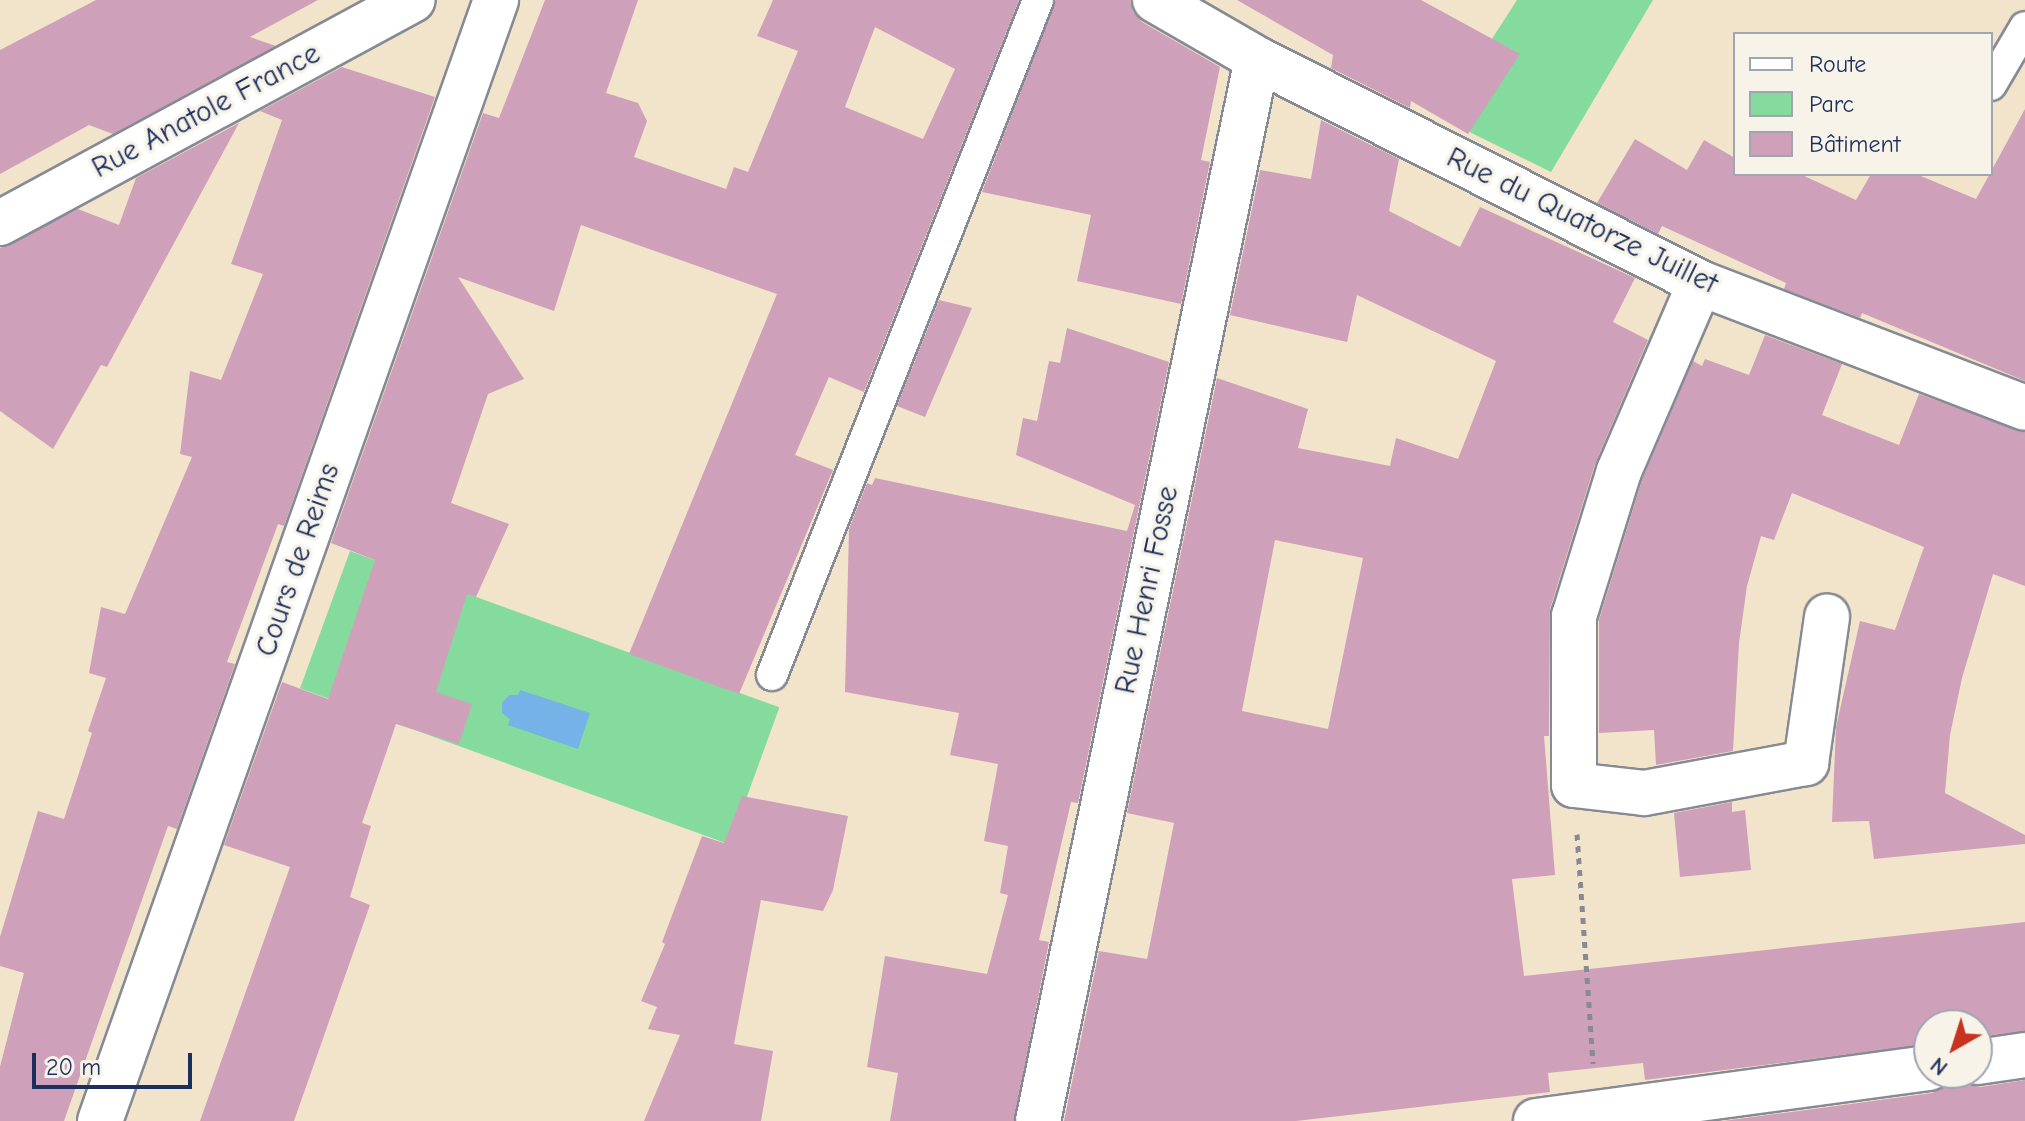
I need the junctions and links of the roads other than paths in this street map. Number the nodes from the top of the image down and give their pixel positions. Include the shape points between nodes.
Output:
1 (413, 0) edge
2 (496, 0) edge
3 (1038, 0) edge
4 (1155, 0) edge
5 (2025, 27) edge
6 (1257, 59) junction
7 (1993, 82) edge
8 (0, 223) edge
9 (1700, 283) junction
10 (2025, 408) edge
11 (1827, 617) dead end
12 (772, 675) dead end
13 (2025, 1055) edge
14 (1993, 1060) edge
15 (1913, 1070) edge
16 (100, 1121) edge
17 (1038, 1121) edge
18 (1536, 1121) edge

1 - 8 street, Rue Anatole France
2 - 16 street, Cours de Reims
3 - 12 lane
4 - 6 street, Rue du Quatorze Juillet
5 - 7 lane
6 - 9 street, Rue du Quatorze Juillet
6 - 17 street, Rue Henri Fosse
9 - 10 street, Rue du Quatorze Juillet
9 - 11 street via 1619,471 1574,616 1574,785 1644,793 1806,763
13 - 14 street
15 - 18 street

